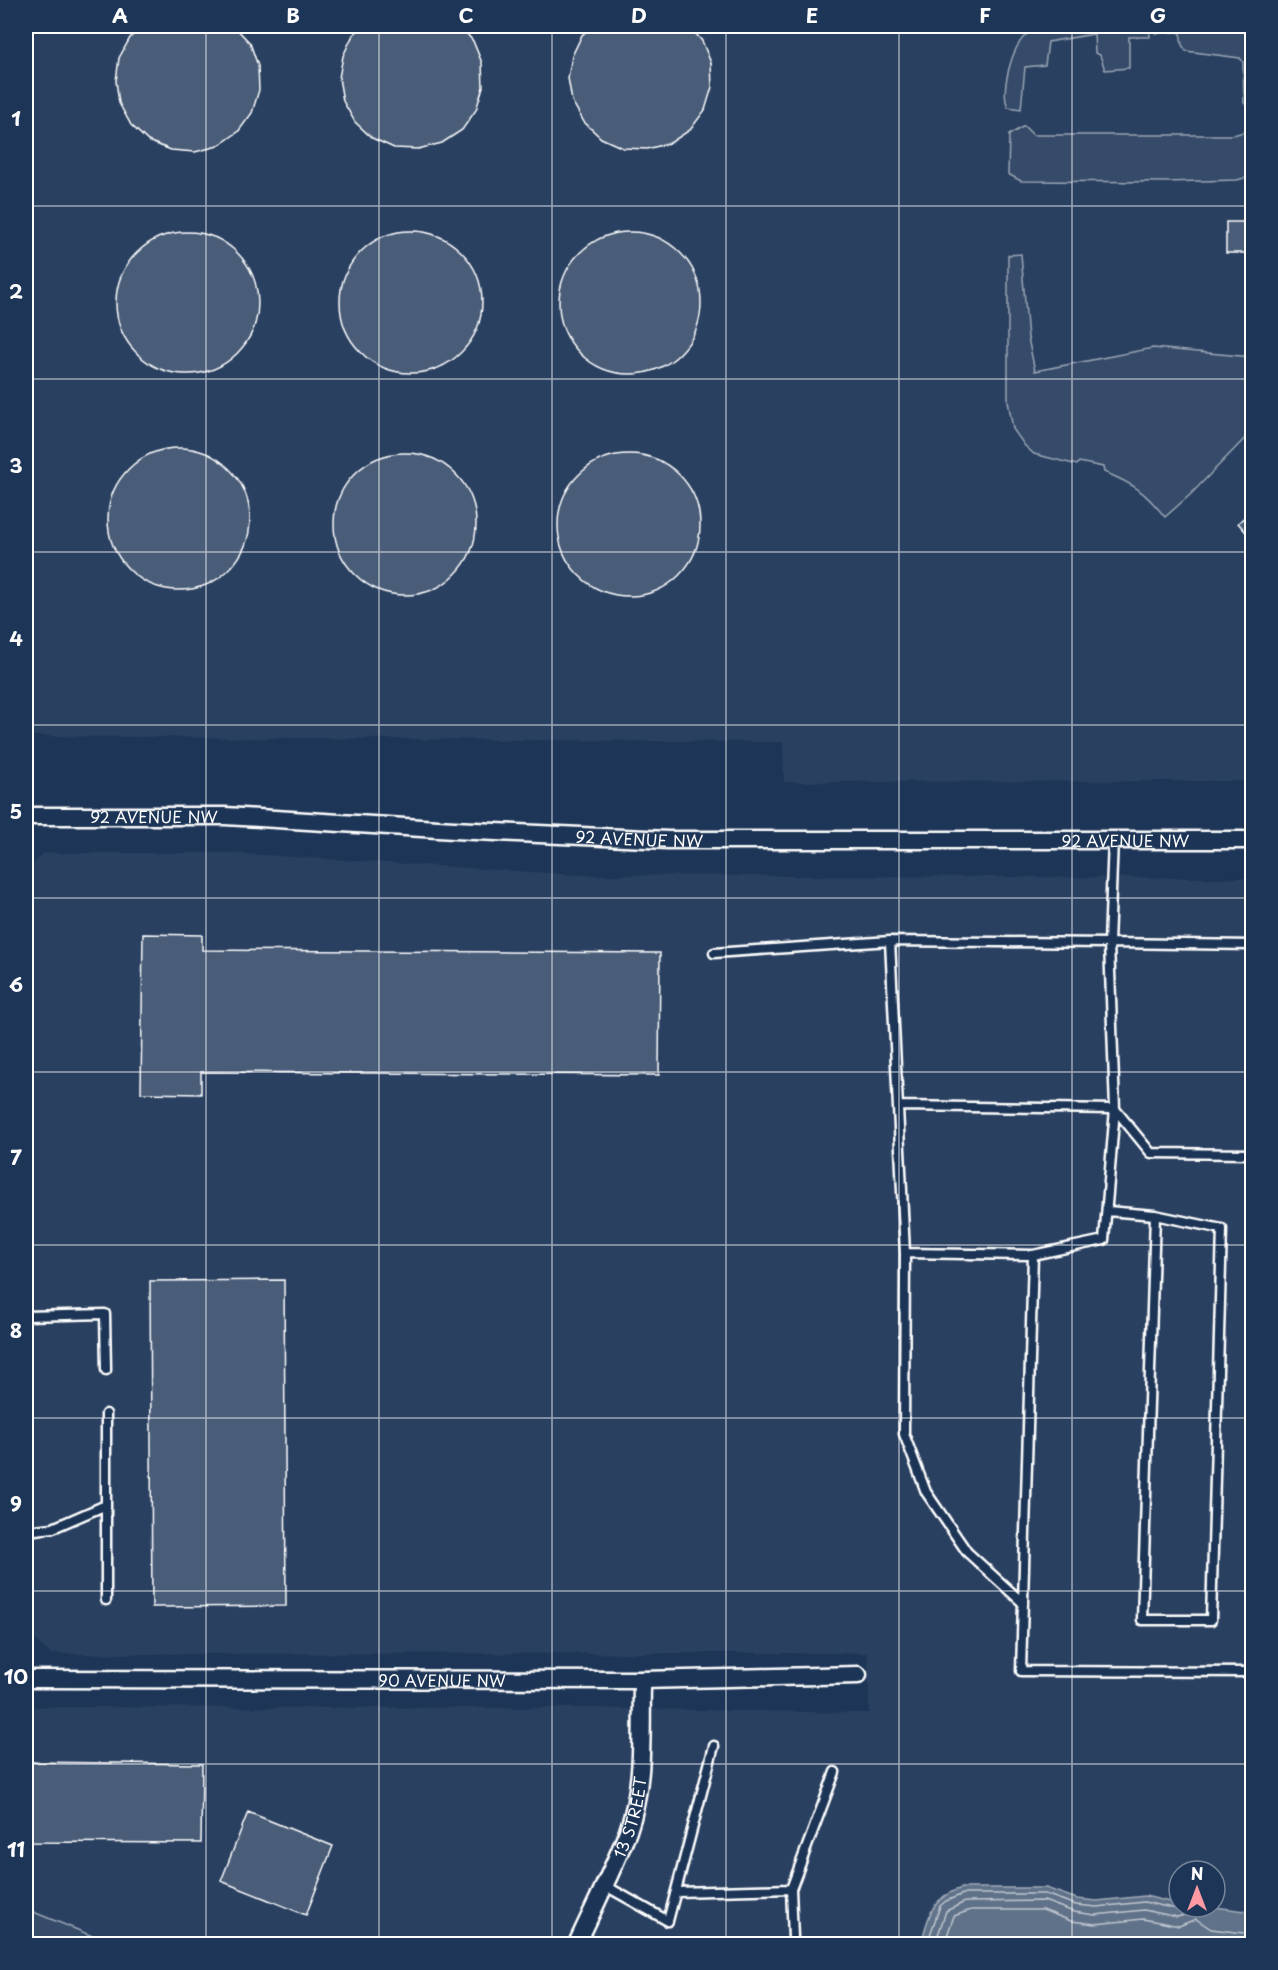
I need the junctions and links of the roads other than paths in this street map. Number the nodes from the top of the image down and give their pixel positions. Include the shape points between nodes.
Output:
1 (26, 816) edge
2 (1113, 840) junction
3 (1252, 840) edge
4 (890, 941) junction
5 (1109, 943) junction
6 (1252, 945) edge
7 (714, 952) dead end
8 (898, 1106) junction
9 (1115, 1109) junction
10 (1252, 1154) edge
11 (1107, 1211) junction
12 (1155, 1215) junction
13 (905, 1253) junction
14 (1033, 1255) junction
15 (26, 1316) edge
16 (106, 1370) dead end
17 (106, 1414) dead end
18 (106, 1505) junction
19 (26, 1531) edge
20 (106, 1600) dead end
21 (1023, 1603) junction
22 (1252, 1672) edge
23 (858, 1675) dead end
24 (26, 1679) edge
25 (642, 1680) junction
26 (714, 1746) dead end
27 (835, 1772) dead end
28 (604, 1885) junction
29 (791, 1889) junction
30 (676, 1892) junction
31 (793, 1938) dead end
32 (577, 1944) edge

1 - 2 street, 92 AVENUE NW via 225,816 668,840
2 - 3 street, 92 AVENUE NW
2 - 5 lane
4 - 5 lane
4 - 7 lane
4 - 8 lane
5 - 6 lane
5 - 9 lane
8 - 9 lane
8 - 13 lane
9 - 10 lane via 1151,1153
9 - 11 lane
11 - 12 lane
11 - 14 lane via 1104,1240
12 - 12 lane via 1142,1620 1211,1620 1222,1229
13 - 14 lane
13 - 21 lane via 904,1434 927,1492 967,1552
14 - 21 lane
15 - 16 lane via 105,1314
17 - 18 lane
18 - 19 lane via 53,1528
18 - 20 lane
21 - 22 lane via 1021,1671
23 - 25 street, 90 AVENUE NW
24 - 25 street, 90 AVENUE NW
25 - 28 street, 13 STREET via 638,1786 628,1830
26 - 30 lane
27 - 29 lane
28 - 30 lane via 668,1921
28 - 32 street, 13 STREET
29 - 30 lane
29 - 31 lane

